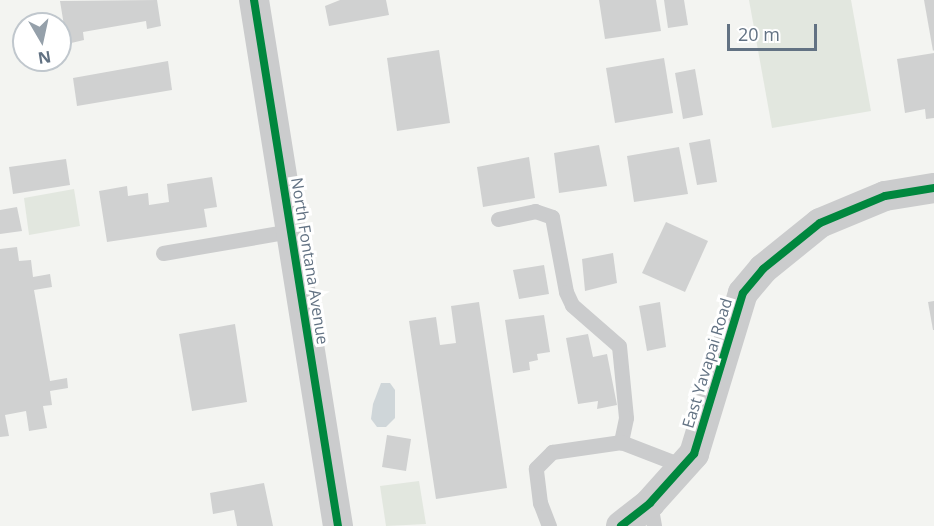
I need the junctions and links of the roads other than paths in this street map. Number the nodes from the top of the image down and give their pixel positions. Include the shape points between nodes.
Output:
1 (254, 0) edge
2 (934, 188) edge
3 (498, 219) dead end
4 (291, 231) junction
5 (163, 253) dead end
6 (621, 442) junction
7 (683, 466) junction
8 (652, 515) edge
9 (338, 526) edge
10 (549, 526) edge
11 (621, 526) edge

1 - 4 street, North Fontana Avenue
2 - 7 street, East Yavapai Road via 885,196 820,223 763,269 743,293 694,454
3 - 6 lane via 535,211 552,217 572,305 619,346 626,418
4 - 5 lane
4 - 9 street, North Fontana Avenue
6 - 7 lane
6 - 10 lane via 552,452 536,468 540,503
7 - 8 street, East Yavapai Road
8 - 11 street, East Yavapai Road

